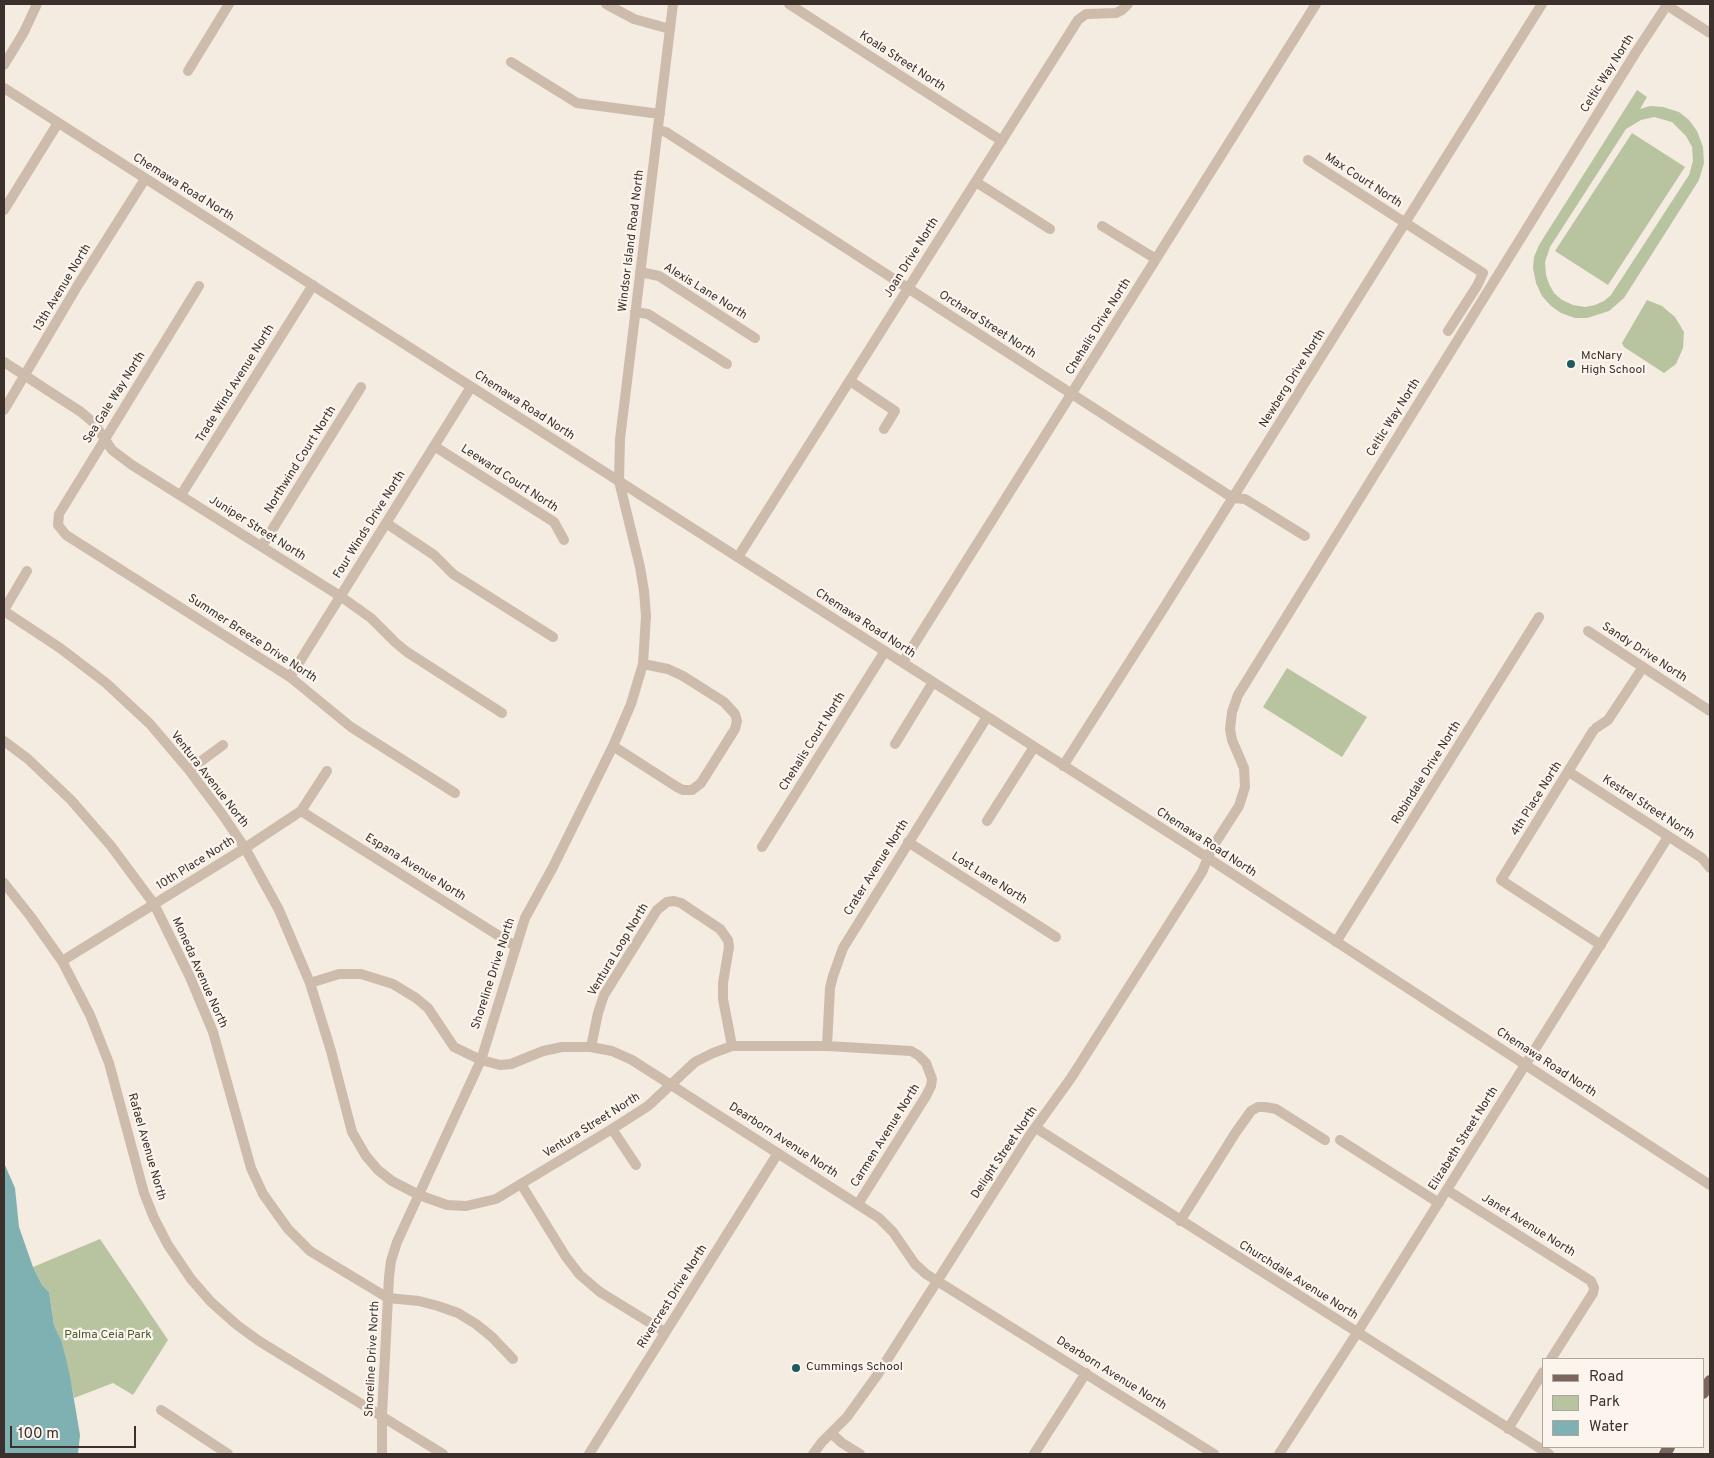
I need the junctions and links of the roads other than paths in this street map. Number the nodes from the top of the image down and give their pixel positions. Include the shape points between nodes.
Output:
1 (37, 4) edge
2 (228, 4) edge
3 (606, 4) edge
4 (673, 4) edge
5 (790, 4) edge
6 (1128, 4) edge
7 (1316, 4) edge
8 (1542, 4) edge
9 (1666, 4) edge
10 (670, 29) junction
11 (1710, 33) edge
12 (511, 62) dead end
13 (4, 65) edge
14 (188, 71) dead end
15 (4, 88) edge
16 (660, 114) junction
17 (58, 123) junction
18 (658, 130) junction
19 (1002, 140) junction
20 (1308, 160) dead end
21 (146, 179) junction
22 (976, 182) junction
23 (4, 210) edge
24 (1405, 222) junction
25 (1102, 226) dead end
26 (1050, 229) dead end
27 (1156, 259) junction
28 (640, 272) junction
29 (313, 285) junction
30 (199, 286) dead end
31 (908, 288) junction
32 (635, 312) junction
33 (1448, 331) dead end
34 (755, 338) dead end
35 (4, 362) edge
36 (727, 364) dead end
37 (25, 376) junction
38 (850, 381) junction
39 (471, 386) junction
40 (361, 387) dead end
41 (1072, 394) junction
42 (4, 410) edge
43 (884, 429) dead end
44 (105, 439) junction
45 (434, 446) junction
46 (619, 481) junction
47 (181, 495) junction
48 (1233, 498) junction
49 (386, 523) junction
50 (58, 525) joint
51 (1305, 536) dead end
52 (564, 540) dead end
53 (262, 546) junction
54 (738, 557) junction
55 (27, 571) dead end
56 (340, 596) junction
57 (4, 610) edge
58 (1539, 617) dead end
59 (1588, 631) dead end
60 (553, 637) dead end
61 (885, 651) junction
62 (903, 662) junction
63 (642, 664) junction
64 (1643, 667) junction
65 (290, 677) junction
66 (933, 682) junction
67 (1710, 711) edge
68 (502, 713) dead end
69 (987, 717) junction
70 (4, 741) edge
71 (895, 744) dead end
72 (223, 745) dead end
73 (613, 746) junction
74 (1034, 747) junction
75 (1063, 766) junction
76 (189, 770) junction
77 (327, 771) dead end
78 (1569, 772) junction
79 (455, 793) dead end
80 (301, 811) junction
81 (987, 821) dead end
82 (1668, 836) junction
83 (908, 842) junction
84 (762, 847) dead end
85 (245, 848) junction
86 (1208, 859) junction
87 (1710, 868) edge
88 (4, 883) edge
89 (154, 904) junction
90 (1056, 937) dead end
91 (1336, 942) junction
92 (1601, 945) junction
93 (515, 946) junction
94 (62, 961) junction
95 (310, 983) junction
96 (732, 1046) junction
97 (827, 1046) junction
98 (591, 1047) junction
99 (918, 1055) joint
100 (481, 1060) junction
101 (1526, 1064) junction
102 (672, 1084) junction
103 (1036, 1128) junction
104 (612, 1129) junction
105 (1325, 1140) dead end
106 (1340, 1140) dead end
107 (778, 1153) junction
108 (636, 1164) dead end
109 (521, 1184) junction
110 (1710, 1185) edge
111 (1447, 1190) junction
112 (419, 1195) junction
113 (1439, 1203) junction
114 (858, 1204) junction
115 (1180, 1221) junction
116 (937, 1281) junction
117 (388, 1298) junction
118 (665, 1332) junction
119 (1357, 1333) junction
120 (1552, 1358) edge
121 (513, 1359) dead end
122 (1086, 1373) junction
123 (1542, 1374) edge
124 (161, 1410) dead end
125 (382, 1415) junction
126 (1508, 1428) junction
127 (831, 1433) junction
128 (228, 1454) edge
129 (382, 1454) edge
130 (443, 1454) edge
131 (589, 1454) edge
132 (813, 1454) edge
133 (860, 1454) edge
134 (1034, 1454) edge
135 (1214, 1454) edge
136 (1279, 1454) edge
137 (1549, 1454) edge

1 - 13 street
2 - 14 street
3 - 10 street via 634,19
4 - 10 street, Windsor Island Road North
5 - 19 street, Koala Street North
6 - 19 street, Joan Drive North via 1116,13 1082,16
7 - 27 street, Chehalis Drive North
8 - 24 street, Newberg Drive North
9 - 11 street
9 - 86 street, Celtic Way North via 1238,695 1230,729 1244,768 1245,786 1239,806
10 - 16 street, Windsor Island Road North
12 - 16 street via 577,103
15 - 17 street, Chemawa Road North
16 - 18 street, Windsor Island Road North
17 - 21 street, Chemawa Road North
17 - 23 street
18 - 28 street, Windsor Island Road North
18 - 31 street, Orchard Street North via 666,132
19 - 22 street, Joan Drive North
20 - 24 street, Max Court North
21 - 29 street, Chemawa Road North
21 - 37 street, 13th Avenue North
22 - 26 street
22 - 31 street, Joan Drive North
24 - 33 street, Max Court North via 1483,273
24 - 48 street, Newberg Drive North
25 - 27 street
27 - 41 street, Chehalis Drive North
28 - 32 street, Windsor Island Road North
28 - 34 street, Alexis Lane North via 659,276
29 - 39 street, Chemawa Road North
29 - 47 street, Trade Wind Avenue North
30 - 44 street, Sea Gale Way North
31 - 38 street, Joan Drive North
31 - 41 street, Orchard Street North
32 - 36 street via 648,314
32 - 46 street, Windsor Island Road North via 620,439
35 - 37 street, Juniper Street North
37 - 42 street, 13th Avenue North
37 - 44 street, Juniper Street North via 81,412
38 - 43 street via 896,410
38 - 54 street, Joan Drive North
39 - 45 street, Four Winds Drive North
39 - 46 street, Chemawa Road North
40 - 53 street, Northwind Court North
41 - 48 street, Orchard Street North
41 - 62 street, Chehalis Drive North
44 - 47 street, Juniper Street North via 112,450 132,465
44 - 50 street, Sea Gale Way North via 59,514
45 - 49 street, Four Winds Drive North
45 - 52 street, Leeward Court North via 554,522
46 - 54 street, Chemawa Road North
46 - 63 street, Shoreline Drive North via 644,591 646,616
47 - 53 street, Juniper Street North
48 - 51 street, Orchard Street North via 1245,499
48 - 75 street, Newberg Drive North
49 - 56 street, Four Winds Drive North
49 - 60 street via 434,555 452,574
50 - 65 street, Summer Breeze Drive North via 66,535
53 - 56 street, Juniper Street North
54 - 61 street, Chemawa Road North
55 - 57 street
56 - 65 street, Four Winds Drive North
56 - 68 street, Juniper Street North via 371,618 407,652
57 - 76 street, Ventura Avenue North via 106,684 150,724
58 - 91 street, Robindale Drive North
59 - 64 street, Sandy Drive North
61 - 62 street, Chemawa Road North
61 - 84 street, Chehalis Court North
62 - 66 street, Chemawa Road North
63 - 73 street, Shoreline Drive North via 631,704
63 - 73 street via 668,669 724,702 735,714 735,729 701,783 692,790 677,787
64 - 67 street, Sandy Drive North
64 - 78 street, 4th Place North via 1608,720 1595,730
65 - 79 street, Summer Breeze Drive North via 351,727
66 - 69 street, Chemawa Road North
66 - 71 street
69 - 74 street, Chemawa Road North
69 - 83 street, Crater Avenue North
70 - 89 street, Moneda Avenue North via 71,800
72 - 76 street
73 - 93 street, Shoreline Drive North via 525,918
74 - 75 street, Chemawa Road North
74 - 81 street
75 - 86 street, Chemawa Road North
76 - 85 street, Ventura Avenue North
77 - 80 street, 10th Place North
78 - 82 street, Kestrel Street North
78 - 92 street, 4th Place North via 1501,880
80 - 85 street, 10th Place North
80 - 93 street, Espana Avenue North
82 - 87 street, Kestrel Street North via 1702,858
82 - 92 street, Elizabeth Street North
83 - 90 street, Lost Lane North
83 - 97 street, Crater Avenue North via 839,958 830,988
85 - 89 street, 10th Place North
85 - 95 street, Ventura Avenue North via 279,910
86 - 91 street, Chemawa Road North
86 - 103 street, Delight Street North via 1077,1070
88 - 94 street, Rafael Avenue North
89 - 94 street, 10th Place North
89 - 117 street, Moneda Avenue North via 213,1032 252,1168 263,1194 288,1229 310,1251
91 - 101 street, Chemawa Road North
92 - 101 street, Elizabeth Street North
93 - 100 street, Shoreline Drive North
94 - 125 street, Rafael Avenue North via 102,1044 154,1218 191,1279 211,1302 259,1341
95 - 100 street, Dearborn Avenue North via 339,974 361,974 393,984 428,1008 454,1048
95 - 112 street, Ventura Avenue North via 352,1132 378,1170
96 - 97 street, Ventura Street North
96 - 98 street, Ventura Loop North via 723,983 728,940 720,929 681,902 674,901 657,910 604,995
96 - 102 street, Ventura Street North via 695,1062
97 - 99 street, Ventura Street North via 902,1050
98 - 100 street, Dearborn Avenue North via 543,1051 506,1066
98 - 102 street, Dearborn Avenue North via 612,1051 632,1060
99 - 114 street, Carmen Avenue North via 930,1070 931,1086
100 - 112 street, Shoreline Drive North
101 - 110 street, Chemawa Road North
101 - 111 street, Elizabeth Street North
102 - 104 street, Ventura Street North via 648,1106
102 - 107 street, Dearborn Avenue North
103 - 115 street, Churchdale Avenue North
103 - 116 street, Delight Street North
104 - 108 street
104 - 109 street, Ventura Street North
105 - 115 street via 1276,1109 1258,1107 1251,1111 1236,1132
106 - 113 street
107 - 114 street, Dearborn Avenue North
107 - 118 street, Rivercrest Drive North
109 - 112 street, Ventura Street North via 496,1199 466,1206 447,1205
109 - 118 street via 580,1275 600,1292
111 - 113 street, Elizabeth Street North
111 - 120 street, Janet Avenue North via 1587,1278 1593,1285 1593,1293
112 - 117 street, Shoreline Drive North via 391,1261
113 - 119 street, Elizabeth Street North
114 - 116 street, Dearborn Avenue North via 879,1218 915,1264
115 - 119 street, Churchdale Avenue North
116 - 122 street, Dearborn Avenue North
116 - 127 street, Delight Street North via 878,1374
117 - 121 street via 419,1301 458,1313 492,1337
117 - 125 street, Shoreline Drive North
118 - 131 street, Rivercrest Drive North
119 - 126 street, Churchdale Avenue North
119 - 136 street, Elizabeth Street North
122 - 134 street
122 - 135 street, Dearborn Avenue North
123 - 126 street
124 - 128 street
125 - 129 street, Shoreline Drive North
125 - 130 street, Rafael Avenue North
126 - 137 street, Churchdale Avenue North
127 - 132 street, Delight Street North
127 - 133 street

